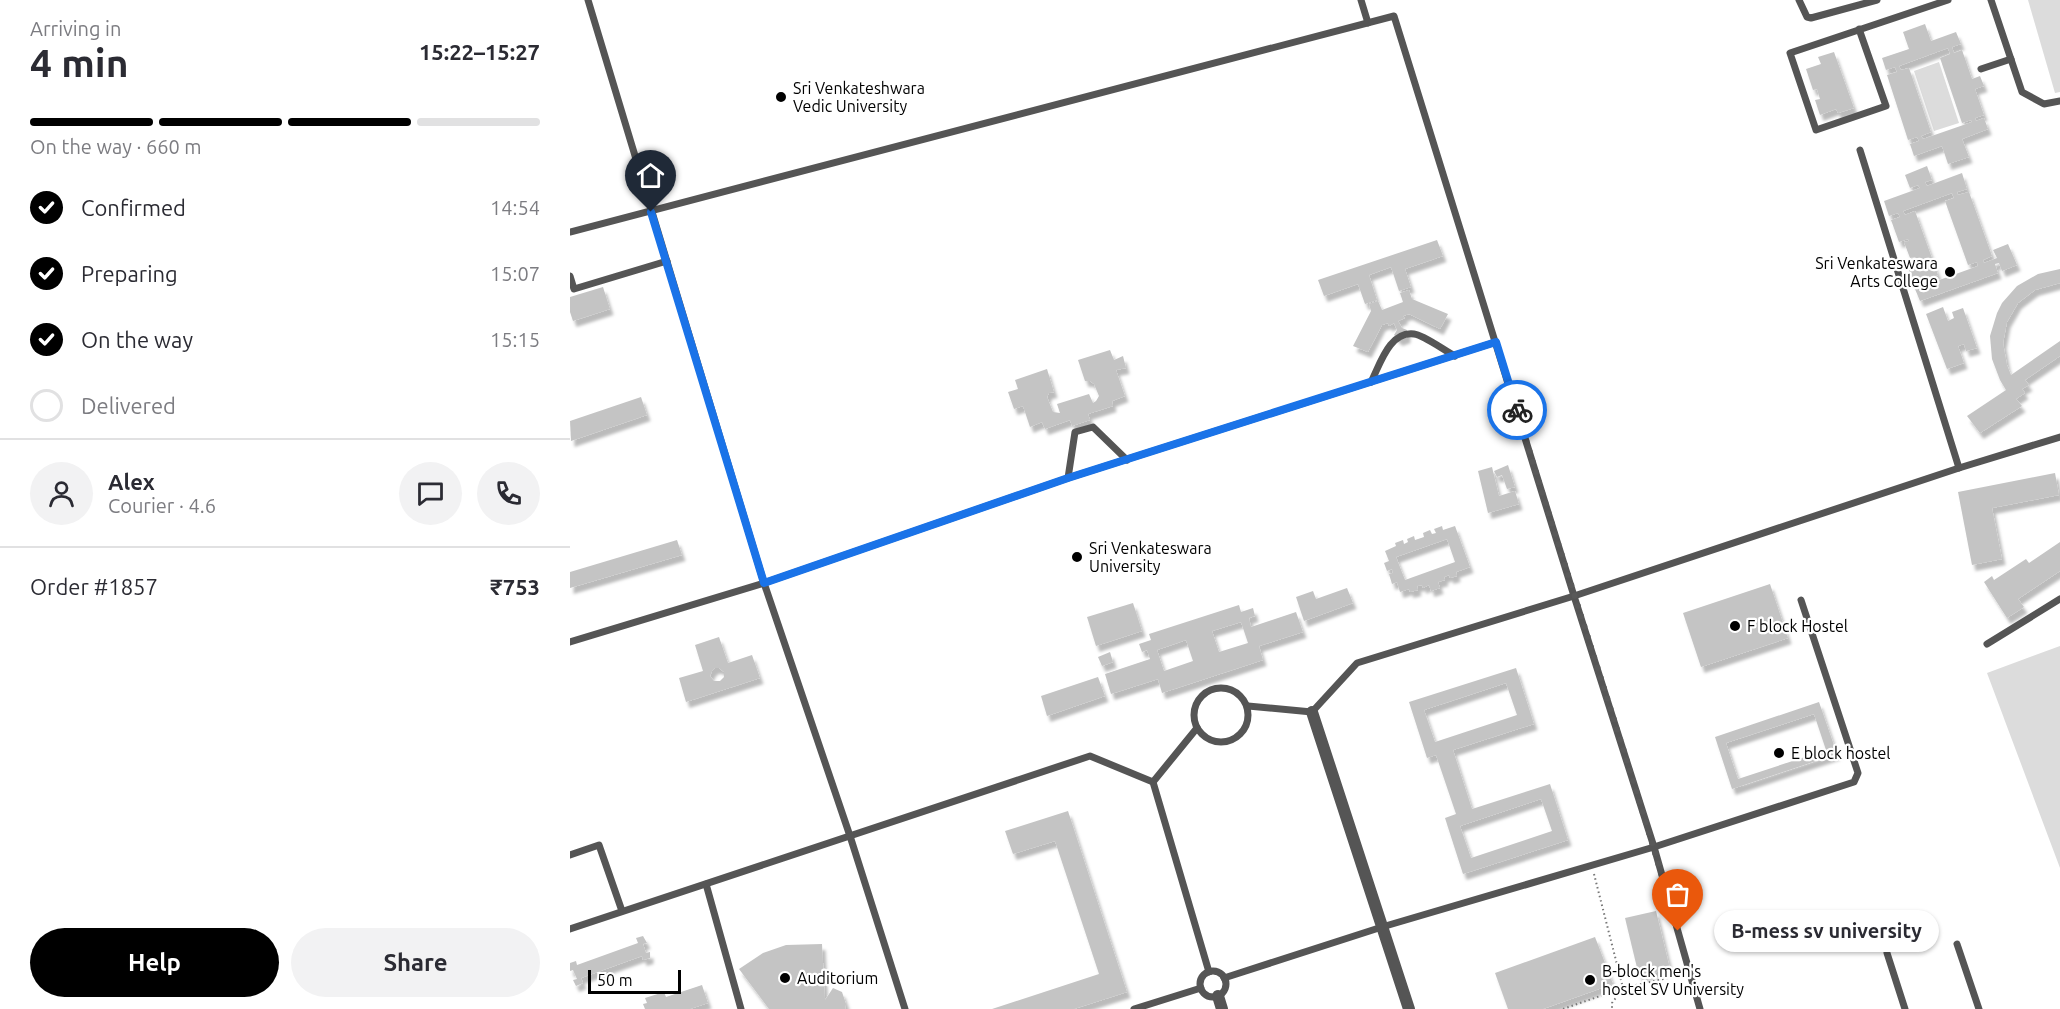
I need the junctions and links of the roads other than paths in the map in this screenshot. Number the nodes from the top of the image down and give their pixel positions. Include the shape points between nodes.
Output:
1 (588, 0) edge
2 (1361, 0) edge
3 (1799, 0) edge
4 (1877, 0) edge
5 (1948, 0) edge
6 (1991, 0) edge
7 (1368, 23) junction
8 (1859, 29) junction
9 (2011, 59) junction
10 (1981, 69) dead end
11 (2060, 101) edge
12 (1860, 150) dead end
13 (651, 212) junction
14 (570, 232) edge
15 (667, 261) junction
16 (570, 276) edge
17 (1496, 342) junction
18 (1455, 356) junction
19 (1371, 382) junction
20 (2060, 437) edge
21 (1127, 460) junction
22 (1959, 468) junction
23 (1068, 478) junction
24 (764, 583) junction
25 (1574, 597) junction
26 (2060, 599) edge
27 (1801, 600) dead end
28 (570, 642) edge
29 (1987, 644) dead end
30 (1248, 706) junction
31 (1312, 712) junction
32 (1197, 728) junction
33 (1153, 782) junction
34 (850, 836) junction
35 (1654, 847) junction
36 (570, 855) edge
37 (706, 884) junction
38 (622, 911) junction
39 (1382, 927) junction
40 (570, 929) edge
41 (1957, 944) dead end
42 (1887, 953) dead end
43 (1209, 972) junction
44 (1224, 978) junction
45 (1200, 988) junction
46 (1218, 996) junction
47 (741, 1009) edge
48 (905, 1009) edge
49 (1134, 1009) edge
50 (1222, 1009) edge
51 (1409, 1009) edge
52 (1700, 1009) edge
53 (1905, 1009) edge
54 (1979, 1009) edge

1 - 13 lane
2 - 7 lane
3 - 4 lane via 1810,18
5 - 8 lane
6 - 9 lane
7 - 13 lane
7 - 17 lane via 1394,16
8 - 8 lane via 1790,53 1816,130 1886,106
9 - 10 lane
9 - 11 lane via 2022,92 2044,105
12 - 22 lane
13 - 14 lane
13 - 15 lane
15 - 16 lane via 574,290
15 - 24 lane
17 - 18 lane
17 - 25 lane
18 - 19 lane
18 - 19 lane via 1415,333 1402,335 1392,342
19 - 21 lane
20 - 22 lane
21 - 23 lane
21 - 23 lane via 1093,427 1075,432
22 - 25 lane
23 - 24 lane
24 - 28 lane
24 - 34 lane
25 - 31 lane via 1358,663
25 - 35 lane
26 - 29 lane
27 - 35 lane via 1857,779
30 - 31 lane
30 - 32 lane via 1247,724 1236,738 1210,740
30 - 32 lane via 1237,692 1228,688 1210,690 1194,710
31 - 39 street
32 - 33 lane
33 - 34 lane via 1090,756
33 - 43 lane
34 - 37 lane
34 - 48 lane
35 - 39 lane
35 - 52 lane
36 - 38 lane via 598,845
37 - 38 lane
37 - 47 lane
38 - 40 lane
39 - 44 lane
39 - 51 street
41 - 54 lane
42 - 53 lane
43 - 44 lane via 1215,971
43 - 45 lane via 1202,978
44 - 46 lane via 1225,988
45 - 46 lane via 1208,996
45 - 49 lane
46 - 50 street

